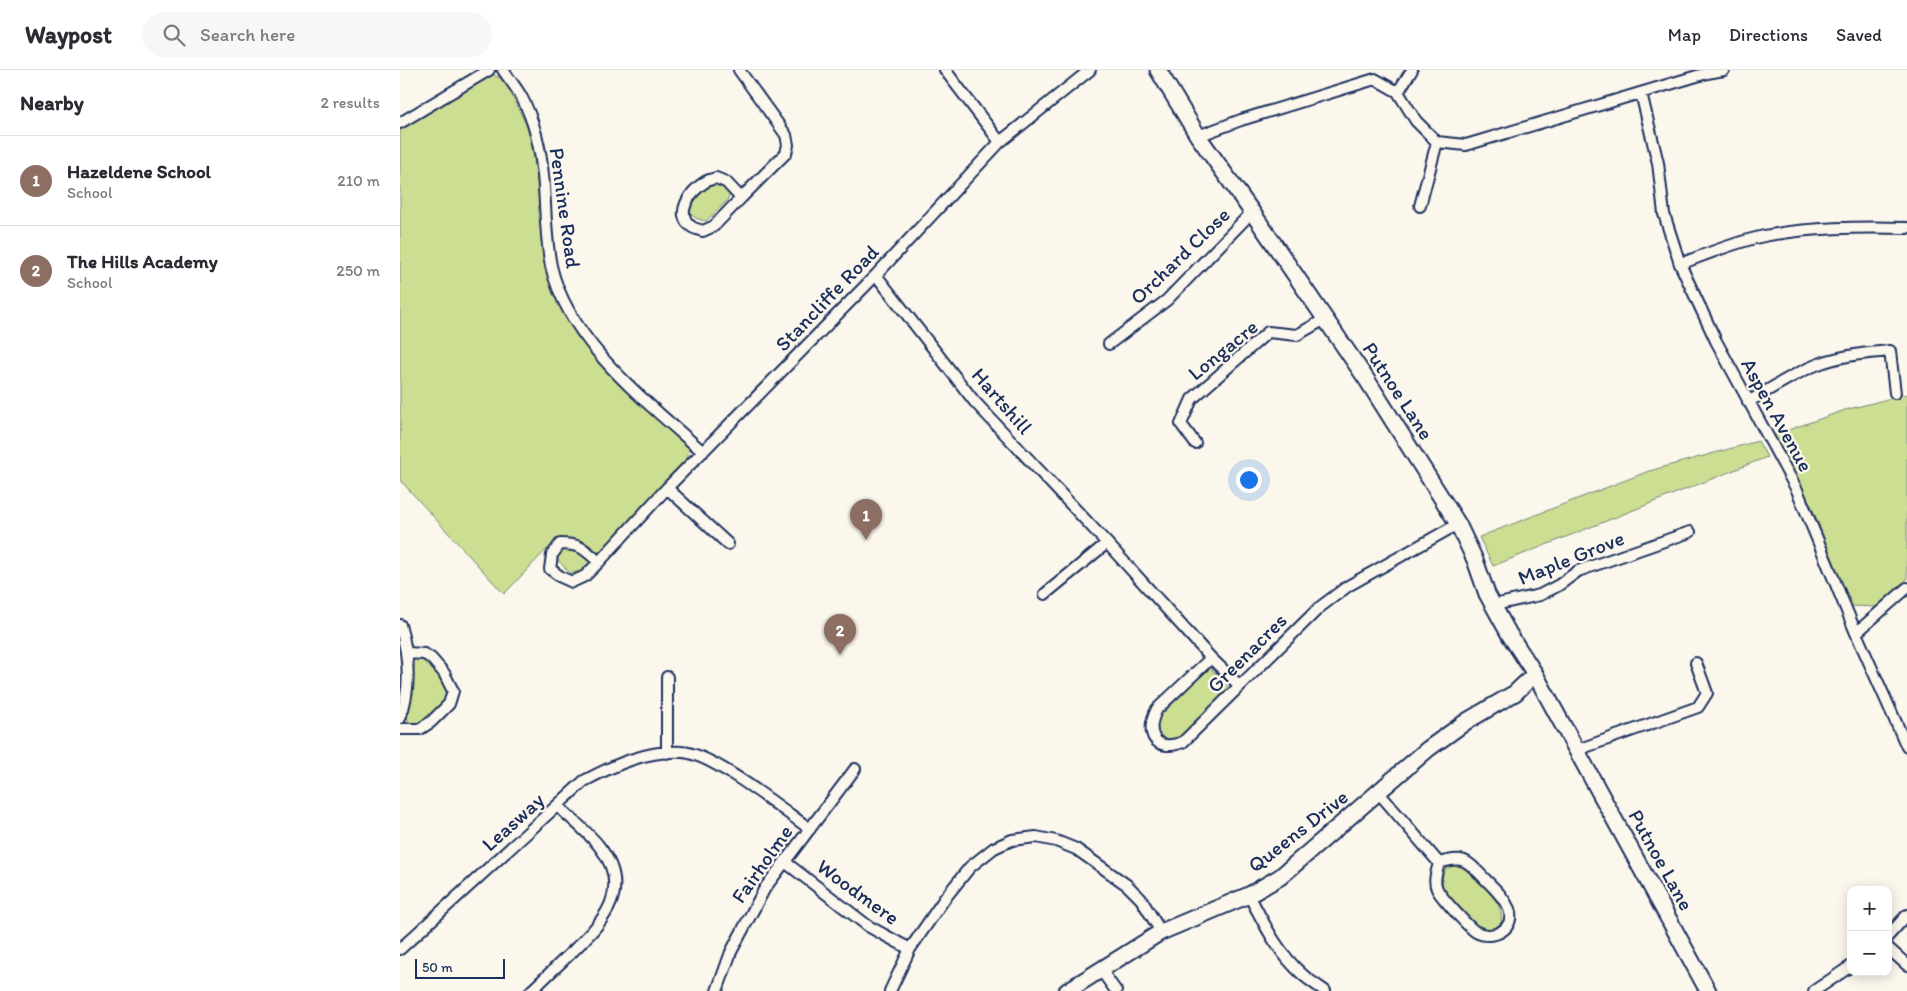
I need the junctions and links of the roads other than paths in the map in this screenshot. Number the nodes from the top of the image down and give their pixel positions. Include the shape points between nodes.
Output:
1 (489, 70) edge
2 (503, 70) edge
3 (739, 70) edge
4 (945, 70) edge
5 (1090, 70) edge
6 (1158, 70) edge
7 (1412, 70) edge
8 (1724, 70) edge
9 (1707, 72) edge
10 (1398, 92) junction
11 (1641, 93) junction
12 (400, 123) edge
13 (1198, 136) junction
14 (1000, 142) junction
15 (1437, 142) junction
16 (741, 198) junction
17 (1420, 206) dead end
18 (1252, 212) junction
19 (1907, 228) edge
20 (1680, 264) junction
21 (876, 275) junction
22 (1325, 319) junction
23 (1109, 344) dead end
24 (1895, 393) dead end
25 (1748, 402) junction
26 (1195, 443) dead end
27 (703, 452) junction
28 (668, 488) junction
29 (1458, 524) junction
30 (1690, 532) dead end
31 (1107, 543) junction
32 (728, 544) dead end
33 (599, 562) junction
34 (1907, 588) edge
35 (1045, 594) dead end
36 (1494, 606) junction
37 (400, 625) edge
38 (1856, 633) junction
39 (408, 653) junction
40 (1211, 658) junction
41 (1696, 663) dead end
42 (1535, 674) junction
43 (667, 677) dead end
44 (1240, 686) junction
45 (400, 718) edge
46 (400, 729) edge
47 (1907, 747) edge
48 (1577, 750) junction
49 (667, 752) junction
50 (855, 769) dead end
51 (1379, 793) junction
52 (558, 806) junction
53 (810, 829) junction
54 (785, 862) junction
55 (1439, 863) junction
56 (1248, 895) junction
57 (1907, 915) edge
58 (1161, 932) junction
59 (1892, 932) edge
60 (400, 948) edge
61 (910, 950) junction
62 (1892, 952) edge
63 (1907, 965) edge
64 (1847, 969) edge
65 (1101, 970) junction
66 (531, 991) edge
67 (717, 991) edge
68 (890, 991) edge
69 (1068, 991) edge
70 (1116, 991) edge
71 (1325, 991) edge
72 (1708, 991) edge
73 (1814, 991) edge

1 - 12 street
2 - 27 street, Pennine Road via 522,99 535,132 543,173 552,267 562,298 580,331 600,354
3 - 16 street via 786,135 788,145 786,153
4 - 14 street
5 - 14 street, Stancliffe Road
6 - 13 street, Putnoe Lane
7 - 10 street
8 - 9 street
9 - 11 street
10 - 13 street via 1374,79
10 - 15 street via 1416,121
11 - 15 street via 1466,144
11 - 20 street, Aspen Avenue via 1658,163 1664,214
13 - 18 street, Putnoe Lane
14 - 21 street, Stancliffe Road
15 - 17 street
16 - 16 street via 714,226 703,231 692,227 684,216 684,206 690,197 705,182 716,178 726,182
18 - 22 street, Putnoe Lane
18 - 23 street, Orchard Close via 1167,300
19 - 20 street via 1821,229 1763,236
20 - 25 street, Aspen Avenue
21 - 27 street, Stancliffe Road
21 - 31 street, Hartshill via 974,401
22 - 26 street, Longacre via 1297,335 1268,332 1192,400 1180,424
22 - 29 street, Putnoe Lane
24 - 25 street via 1890,351 1857,353 1810,368
25 - 38 street, Aspen Avenue via 1797,490
27 - 28 street, Stancliffe Road
28 - 32 street
28 - 33 street, Stancliffe Road
29 - 36 street, Putnoe Lane
29 - 44 street, Greenacres via 1348,586 1320,607
30 - 36 street, Maple Grove via 1578,571 1540,595
31 - 35 street
31 - 40 street, Hartshill
33 - 33 street, Stancliffe Road via 585,576 572,582 550,569 552,555 560,544 575,544 586,549
34 - 38 street
36 - 42 street, Putnoe Lane
37 - 39 street
38 - 47 street, Aspen Avenue
39 - 45 street via 409,673
39 - 46 street via 431,658 453,691 450,704 431,722 420,729
40 - 44 street, Hartshill
40 - 44 street, Greenacres via 1157,709 1150,729 1155,740 1166,745 1183,742
41 - 48 street via 1707,693 1698,706
42 - 48 street, Putnoe Lane
42 - 51 street, Queens Drive via 1515,693 1428,749
43 - 49 street
48 - 72 street, Putnoe Lane
49 - 52 street, Leasway via 612,766 584,781
49 - 53 street, Leasway via 703,756
50 - 53 street, Fairholme
51 - 55 street
51 - 56 street, Queens Drive via 1280,877
52 - 60 street, Leasway
52 - 66 street via 599,846 615,879 607,914
53 - 54 street, Fairholme
54 - 61 street, Woodmere via 868,926
54 - 67 street, Fairholme via 748,916
55 - 55 street via 1462,859 1472,866 1504,899 1511,915 1508,927 1500,933 1488,935 1475,931 1437,890 1435,879
56 - 58 street, Queens Drive
56 - 71 street via 1285,957
57 - 59 street
58 - 61 street via 1141,899 1127,885 1076,849 1036,837 1012,840 994,848 970,867
58 - 65 street, Queens Drive
61 - 68 street
62 - 63 street
64 - 73 street
65 - 69 street, Queens Drive
65 - 70 street

